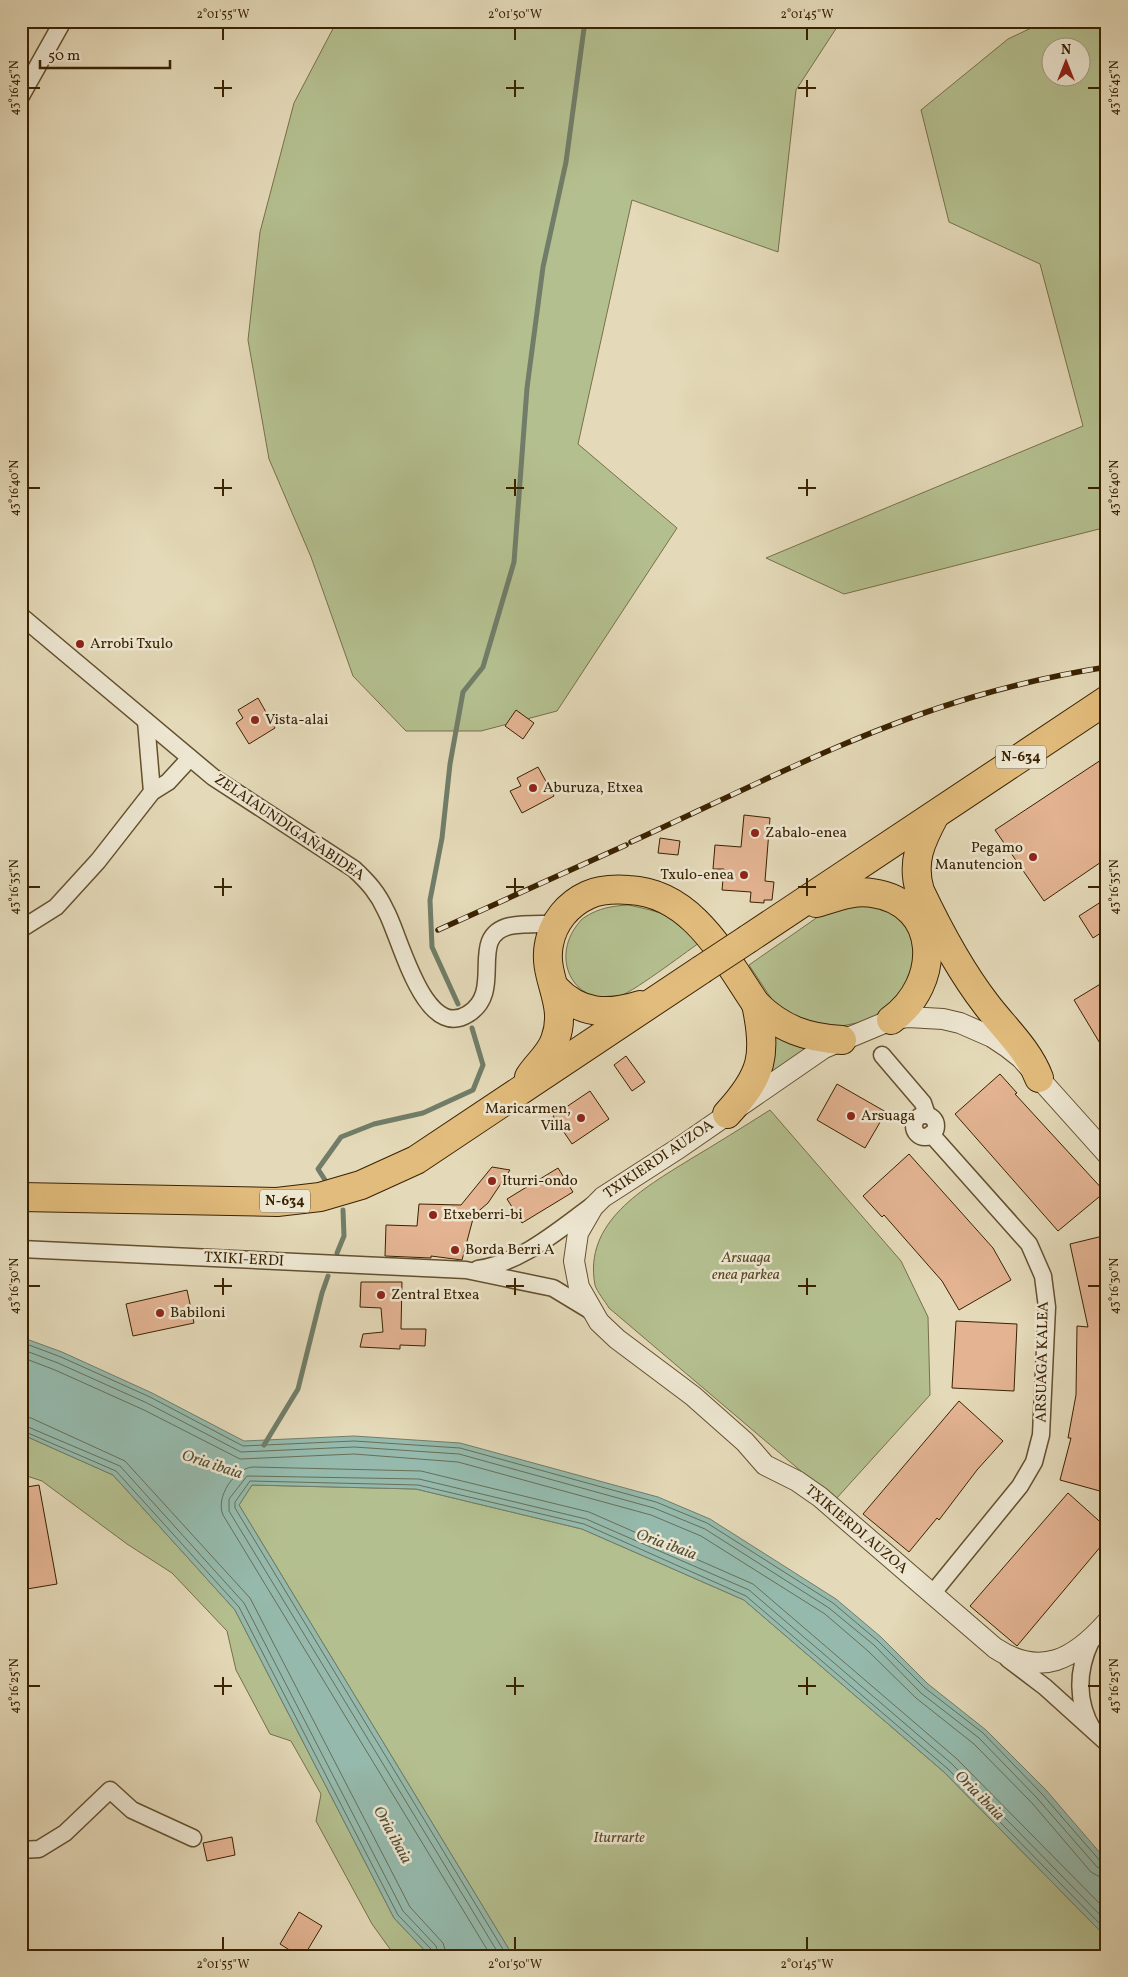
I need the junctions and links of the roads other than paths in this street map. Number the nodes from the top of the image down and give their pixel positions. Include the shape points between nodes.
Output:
1 (63, 21) edge
2 (21, 96) edge
3 (21, 616) edge
4 (1107, 700) edge
5 (146, 721) junction
6 (190, 758) junction
7 (152, 792) junction
8 (936, 814) junction
9 (790, 911) junction
10 (556, 924) junction
11 (21, 929) edge
12 (555, 988) junction
13 (657, 1000) junction
14 (756, 1004) junction
15 (891, 1020) junction
16 (842, 1040) junction
17 (882, 1055) dead end
18 (1039, 1078) junction
19 (520, 1091) junction
20 (728, 1114) junction
21 (1107, 1154) edge
22 (21, 1197) edge
23 (603, 1197) junction
24 (21, 1249) edge
25 (466, 1270) junction
26 (591, 1311) junction
27 (932, 1594) junction
28 (1107, 1622) edge
29 (1090, 1641) junction
30 (995, 1648) junction
31 (1101, 1739) edge
32 (193, 1838) dead end
33 (21, 1850) edge

1 - 2 street
3 - 5 street, ZELAIAUNDIGAÑABIDEA
4 - 8 highway, N-634
5 - 6 street, ZELAIAUNDIGAÑABIDEA
5 - 7 street
6 - 7 street via 168,782
6 - 10 street, ZELAIAUNDIGAÑABIDEA via 213,777 354,869 374,888 426,1001 442,1016 458,1020 470,1014 481,1001 487,987 487,947 494,934 509,926
7 - 11 street via 98,861 56,907
8 - 9 highway, N-634
8 - 18 highway via 921,841 916,859 920,891 958,965 986,1005 1033,1061
9 - 13 highway, N-634, bridge
9 - 15 highway via 847,894 872,892 895,900 913,915 926,940 927,968 920,990
10 - 12 highway via 548,944
10 - 14 highway via 581,898 604,890 633,890 665,899 704,929
12 - 13 highway via 576,1004 600,1012 621,1011
12 - 19 highway via 559,1009 555,1041
13 - 19 highway, N-634
14 - 16 highway via 776,1022 794,1031
14 - 20 highway via 763,1040 760,1065 748,1090
15 - 16 street, TXIKIERDI AUZOA
15 - 18 street, TXIKIERDI AUZOA via 908,1017 943,1019 976,1029 1007,1047
16 - 20 street, TXIKIERDI AUZOA via 824,1048
17 - 27 street, ARSUAGA KALEA via 935,1122 931,1134 1029,1244 1043,1276 1047,1307 1041,1435 1034,1462 1020,1486
18 - 21 street, TXIKIERDI AUZOA
19 - 22 highway, N-634 via 400,1168 361,1186 320,1197 255,1202
20 - 23 street, TXIKIERDI AUZOA
23 - 25 street via 539,1244 509,1261
23 - 26 street, TXIKIERDI AUZOA via 584,1219 575,1247 575,1274
24 - 25 street, TXIKI-ERDI
25 - 26 street via 553,1288
26 - 27 street, TXIKIERDI AUZOA via 617,1339 693,1396 745,1442 765,1465 797,1481 820,1498
27 - 30 street, TXIKIERDI AUZOA
28 - 29 street, TXIKIERDI AUZOA
29 - 30 street, TXIKIERDI AUZOA via 1069,1656 1044,1662 1018,1660
29 - 31 street, TXIKIERDI AUZOA via 1079,1682 1082,1704
30 - 31 street, TXIKIERDI AUZOA via 1045,1687
32 - 33 street via 132,1810 110,1790 65,1833 39,1849

